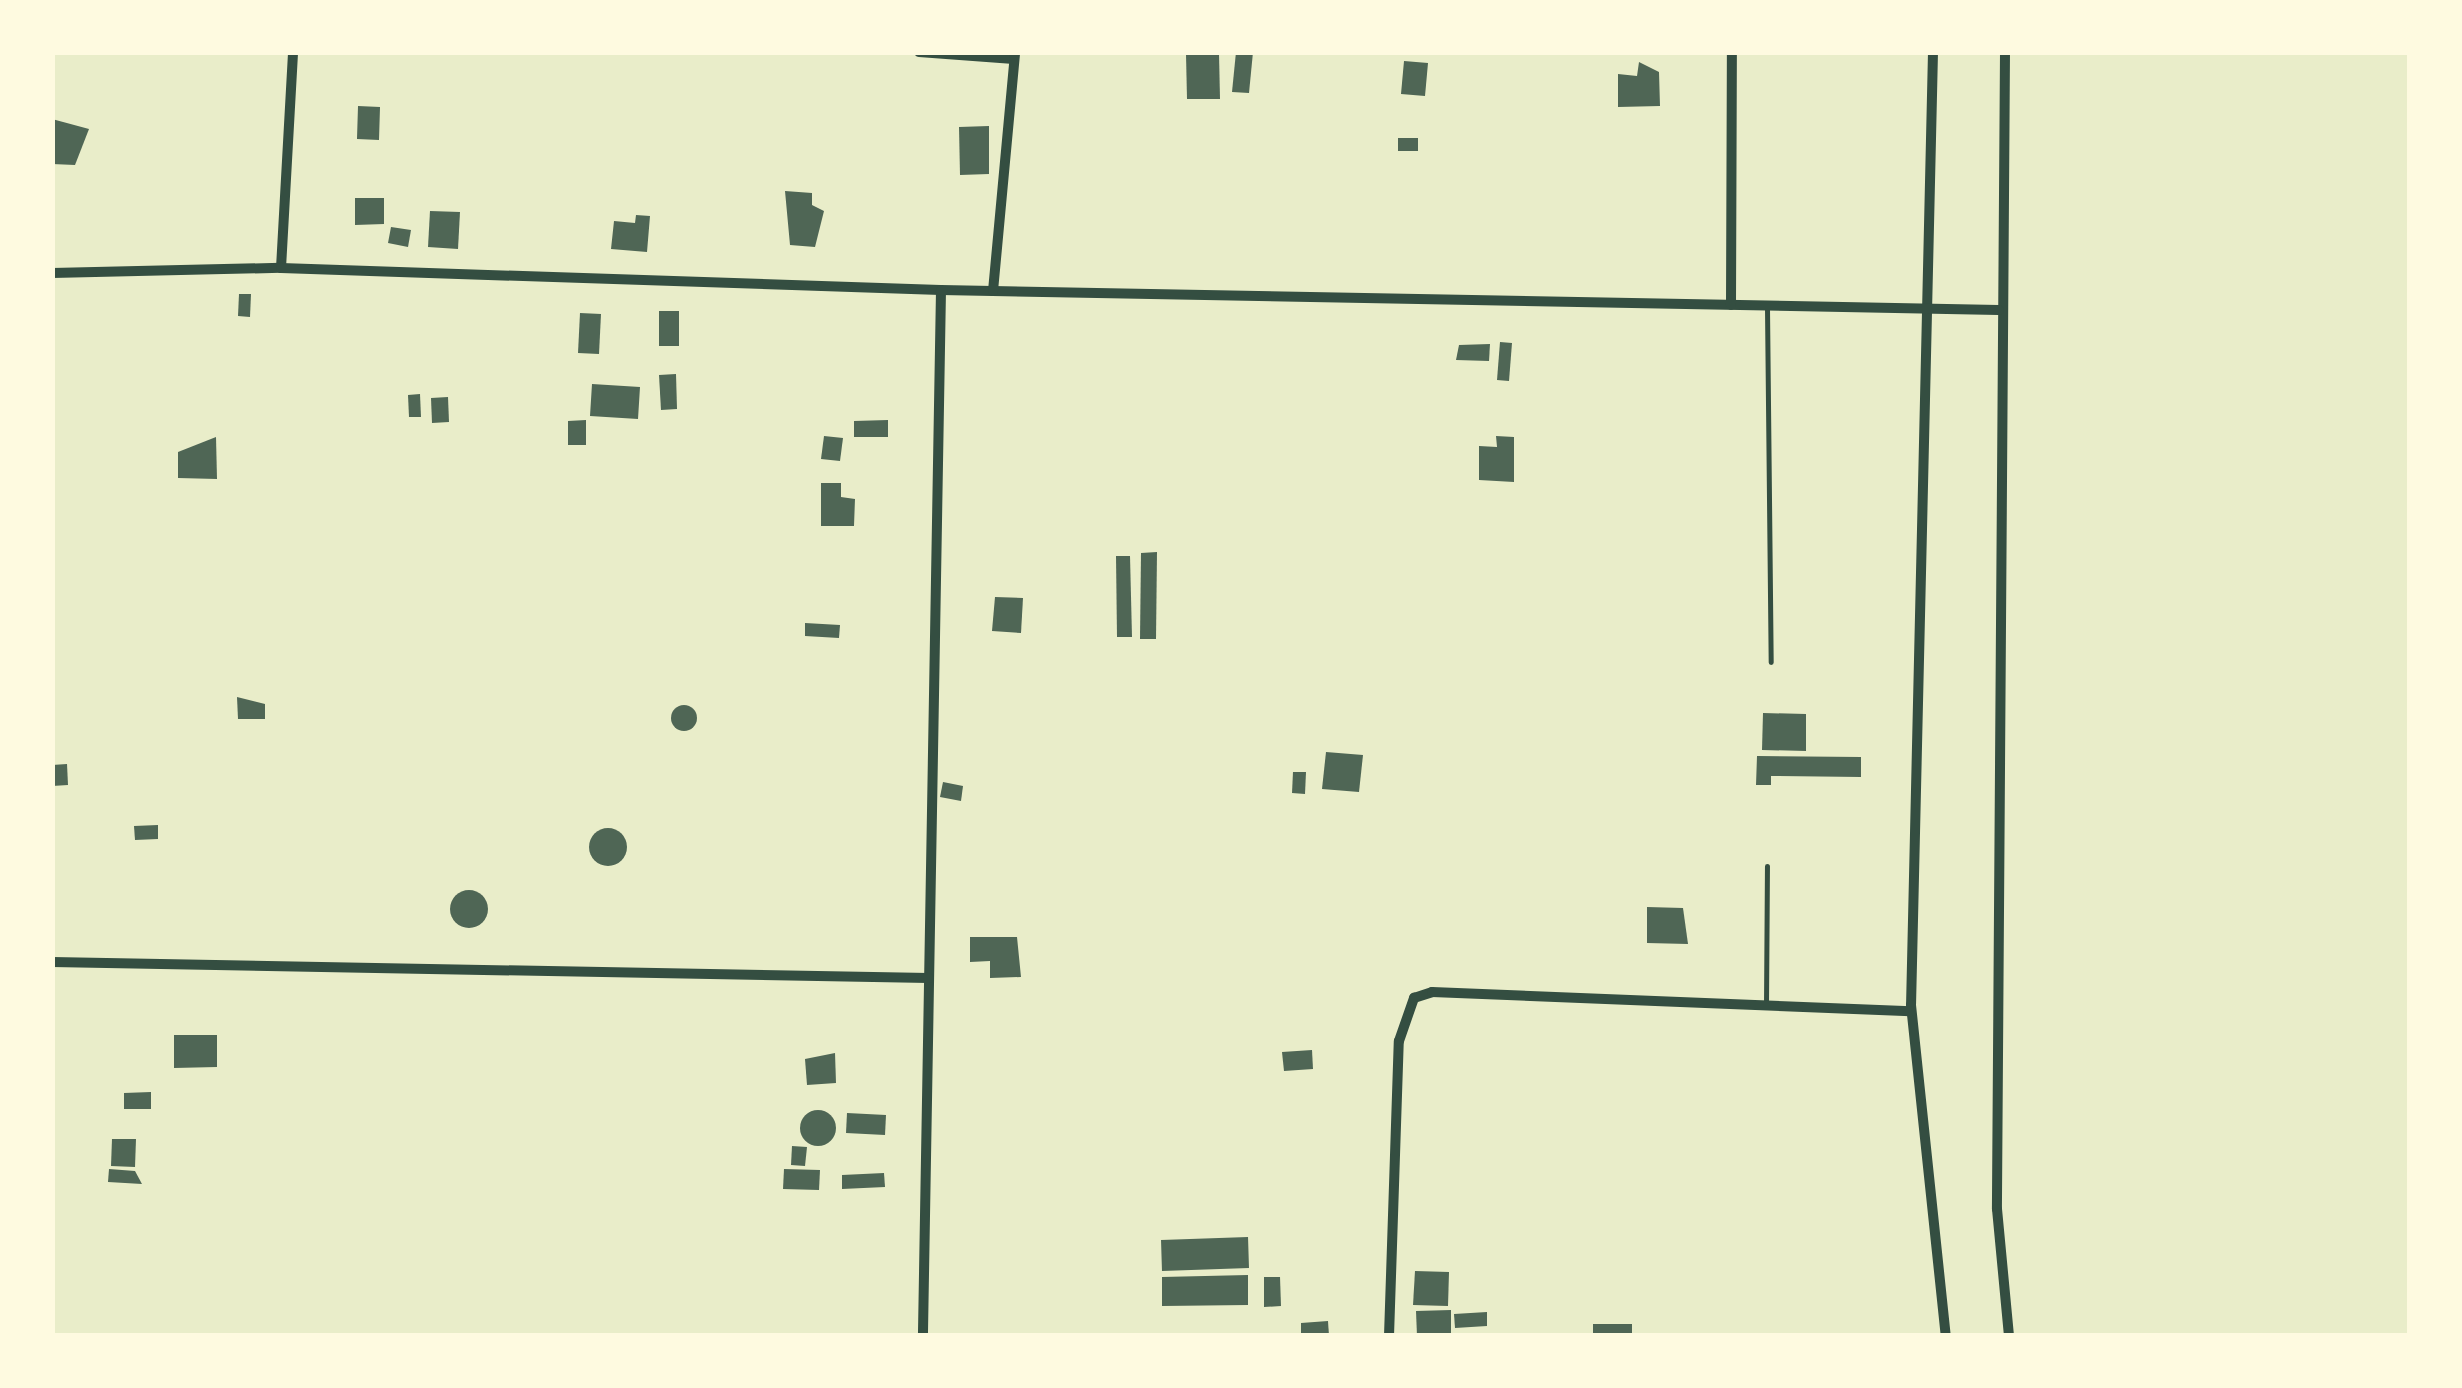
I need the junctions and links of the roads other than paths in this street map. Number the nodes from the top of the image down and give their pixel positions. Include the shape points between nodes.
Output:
1 (292, 52) edge
2 (919, 52) edge
3 (1732, 52) edge
4 (1932, 52) edge
5 (2005, 52) edge
6 (1015, 56) edge
7 (281, 268) junction
8 (52, 273) edge
9 (942, 290) junction
10 (993, 291) junction
11 (1731, 304) junction
12 (1930, 305) junction
13 (1767, 306) junction
14 (1999, 310) junction
15 (1771, 662) dead end
16 (1767, 866) dead end
17 (52, 962) edge
18 (929, 978) junction
19 (1766, 1005) junction
20 (1912, 1011) junction
21 (923, 1336) edge
22 (1389, 1336) edge
23 (1946, 1336) edge
24 (2009, 1336) edge

1 - 7 street
2 - 6 street
3 - 11 street
4 - 12 street
5 - 14 street
6 - 10 street
7 - 8 street
7 - 9 street
9 - 10 street
9 - 18 street
10 - 11 street
11 - 13 street
12 - 13 street
12 - 14 street
12 - 20 street
13 - 15 lane
14 - 24 street via 1997,1210
16 - 19 lane
17 - 18 street
18 - 21 street
19 - 20 street
19 - 22 street via 1432,992 1414,998 1399,1041
20 - 23 street

